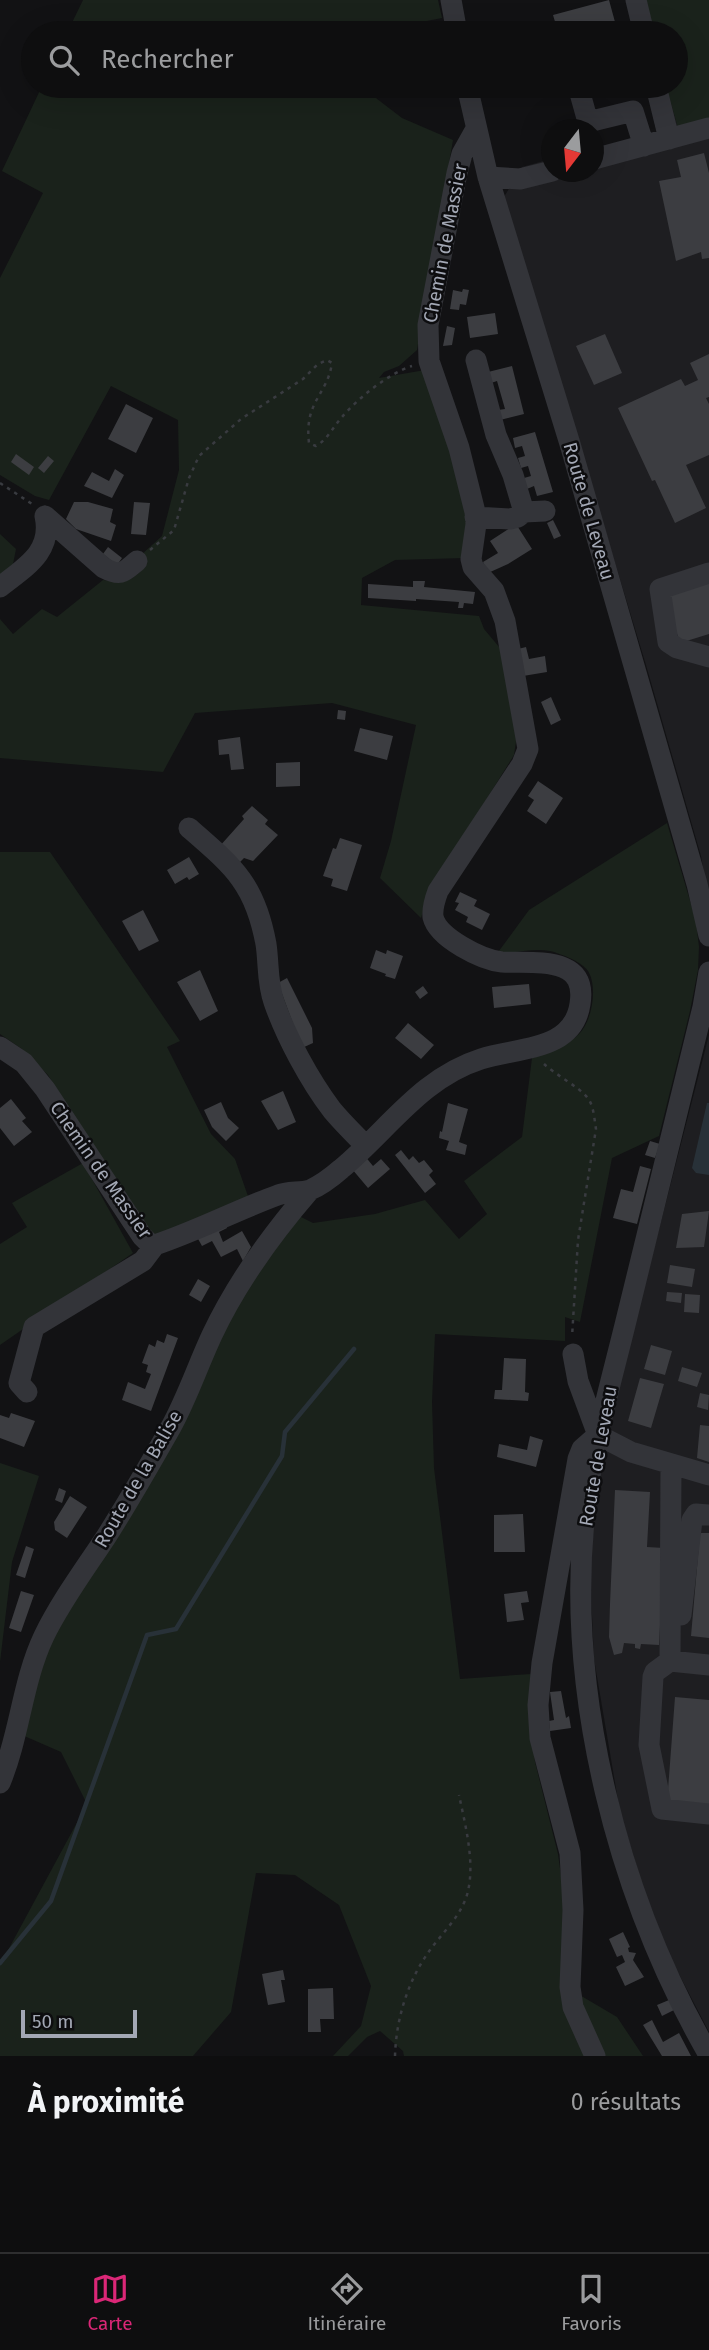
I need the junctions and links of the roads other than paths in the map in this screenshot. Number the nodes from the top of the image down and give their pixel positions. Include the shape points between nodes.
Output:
1 (451, 0) edge
2 (636, 0) edge
3 (455, 21) edge
4 (640, 21) edge
5 (470, 98) edge
6 (581, 98) edge
7 (659, 98) edge
8 (709, 128) edge
9 (476, 129) junction
10 (669, 139) junction
11 (644, 146) junction
12 (604, 156) edge
13 (541, 173) edge
14 (488, 177) junction
15 (476, 360) dead end
16 (475, 517) junction
17 (137, 561) road end
18 (709, 573) edge
19 (0, 587) edge
20 (709, 657) edge
21 (189, 828) dead end
22 (709, 936) edge
23 (709, 972) edge
24 (0, 1047) edge
25 (365, 1145) junction
26 (310, 1190) junction
27 (155, 1245) junction
28 (573, 1354) road end
29 (27, 1392) dead end
30 (598, 1435) junction
31 (671, 1465) junction
32 (709, 1475) edge
33 (709, 1515) edge
34 (670, 1625) junction
35 (670, 1661) junction
36 (709, 1665) edge
37 (0, 1783) edge
38 (709, 1814) edge
39 (709, 2055) edge
40 (595, 2056) edge

1 - 3 street
2 - 4 street
5 - 9 street, Route de Leveau
6 - 11 street via 588,122 633,111
7 - 10 street
8 - 10 street
9 - 14 street, Route de Leveau
9 - 16 street, Chemin de Massier via 457,173 428,325 429,361 459,448
10 - 11 street
11 - 12 street
13 - 14 street via 510,180
14 - 22 street, Route de Leveau via 582,484
15 - 16 street via 496,435 534,512 510,519
16 - 25 street, Chemin de Massier via 471,559 501,606 528,749 438,891 433,915 443,932 478,956 502,962 545,962 571,972 578,978 580,1003 572,1028 556,1040 473,1061 445,1075
17 - 19 street via 123,573 114,573 45,516 48,528 43,548
18 - 20 street via 660,589 668,642
21 - 25 street via 225,859 248,888 260,915 274,1004 307,1073 332,1110
23 - 30 street, Route de Leveau
24 - 27 street, Chemin de Massier via 24,1063 45,1089 142,1236
25 - 26 street, Chemin de Massier
26 - 27 street, Chemin de Massier via 281,1193
26 - 37 street, Route de la Balise via 247,1271 213,1332 176,1417 45,1635 30,1672
27 - 29 street via 143,1261 34,1327 19,1382
28 - 30 street
30 - 31 street
30 - 39 street, Route de Leveau via 586,1508 581,1583 588,1698 608,1802 631,1882 655,1947
30 - 40 street via 578,1459 538,1705 540,1738 570,1853 573,2007
31 - 32 street
31 - 34 street
33 - 34 street via 696,1514 692,1520 681,1617
34 - 35 street
35 - 36 street
35 - 38 street via 653,1677 649,1745 660,1806

